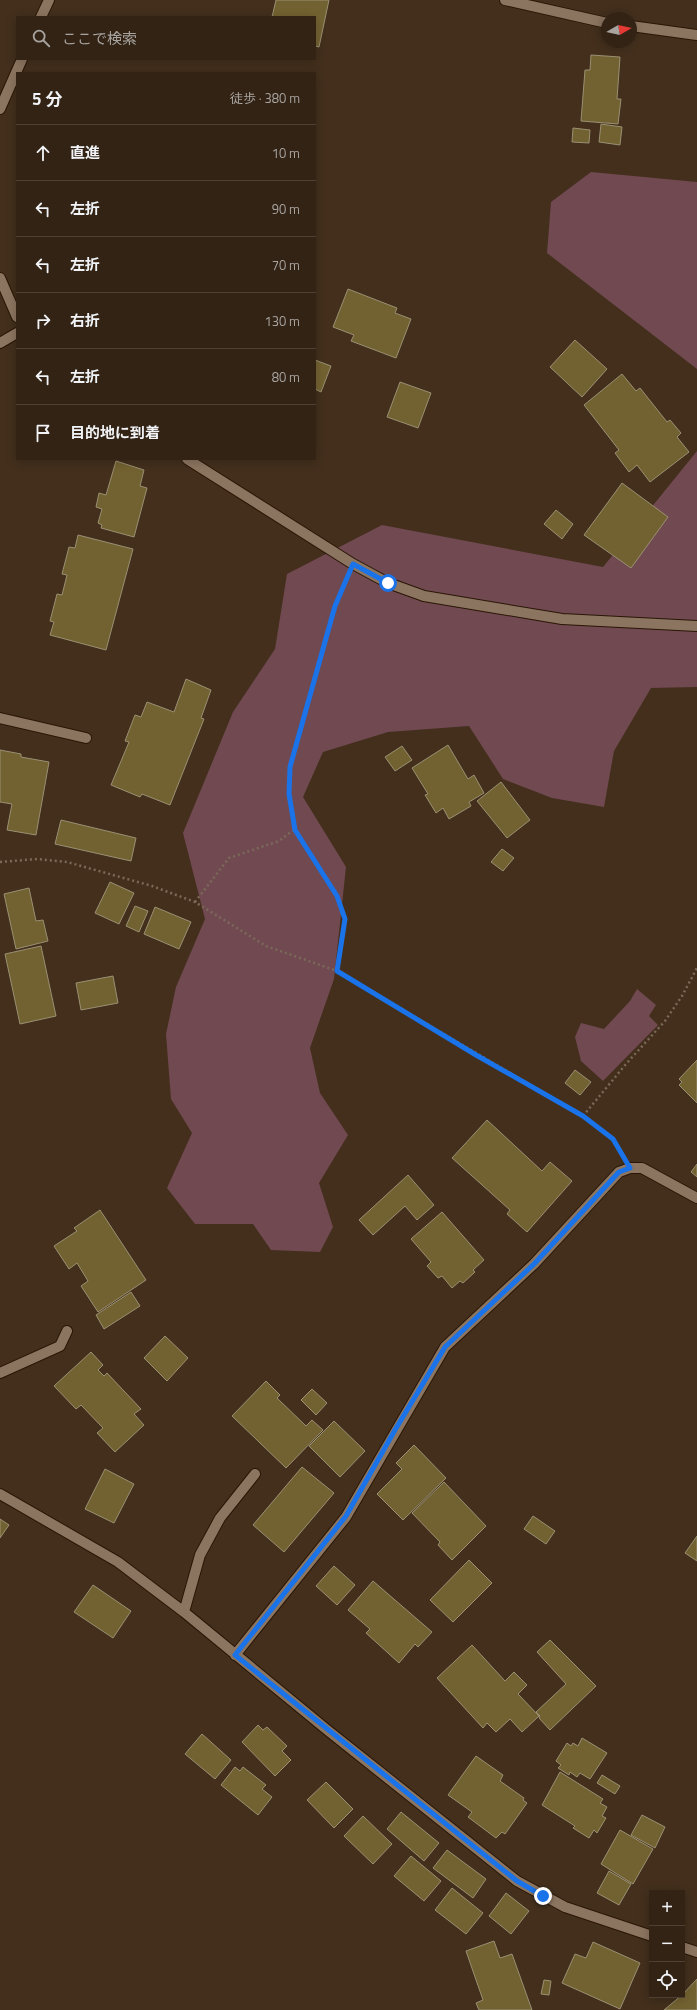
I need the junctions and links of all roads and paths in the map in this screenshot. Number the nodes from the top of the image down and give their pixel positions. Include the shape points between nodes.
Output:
1 (49, 0) edge
2 (505, 0) edge
3 (41, 16) edge
4 (601, 22) edge
5 (637, 27) edge
6 (697, 35) edge
7 (22, 60) edge
8 (16, 72) edge
9 (16, 73) edge
10 (0, 109) edge
11 (0, 278) edge
12 (16, 315) edge
13 (16, 334) edge
14 (0, 343) edge
15 (190, 460) edge
16 (353, 564) junction
17 (697, 626) edge
18 (0, 718) edge
19 (86, 738) dead end
20 (295, 830) junction
21 (0, 862) edge
22 (195, 902) junction
23 (697, 968) edge
24 (337, 971) junction
25 (583, 1116) junction
26 (630, 1168) junction
27 (697, 1198) edge
28 (67, 1331) dead end
29 (0, 1373) edge
30 (255, 1474) dead end
31 (0, 1494) edge
32 (184, 1612) junction
33 (235, 1655) junction
34 (649, 1935) edge
35 (685, 1948) edge
36 (697, 1952) edge

1 - 3 street
2 - 4 street
5 - 6 street
7 - 8 street
9 - 10 street
11 - 12 street
13 - 14 street
15 - 16 street
16 - 17 street via 388,583 424,596 562,619
16 - 20 path via 335,606 290,767 289,794
18 - 19 street
20 - 22 path via 279,841 229,858
20 - 24 path via 337,896 345,919
21 - 22 path via 37,858 67,862 152,886
22 - 24 path via 266,946
23 - 25 path via 665,1021
24 - 25 path
25 - 26 path via 613,1139
26 - 27 street via 642,1168
26 - 33 street via 619,1172 534,1264 445,1347 346,1516
28 - 29 street via 60,1346
30 - 32 street via 220,1518 200,1555
31 - 32 street via 118,1562
32 - 33 street
33 - 34 street via 517,1881 565,1907
35 - 36 street

